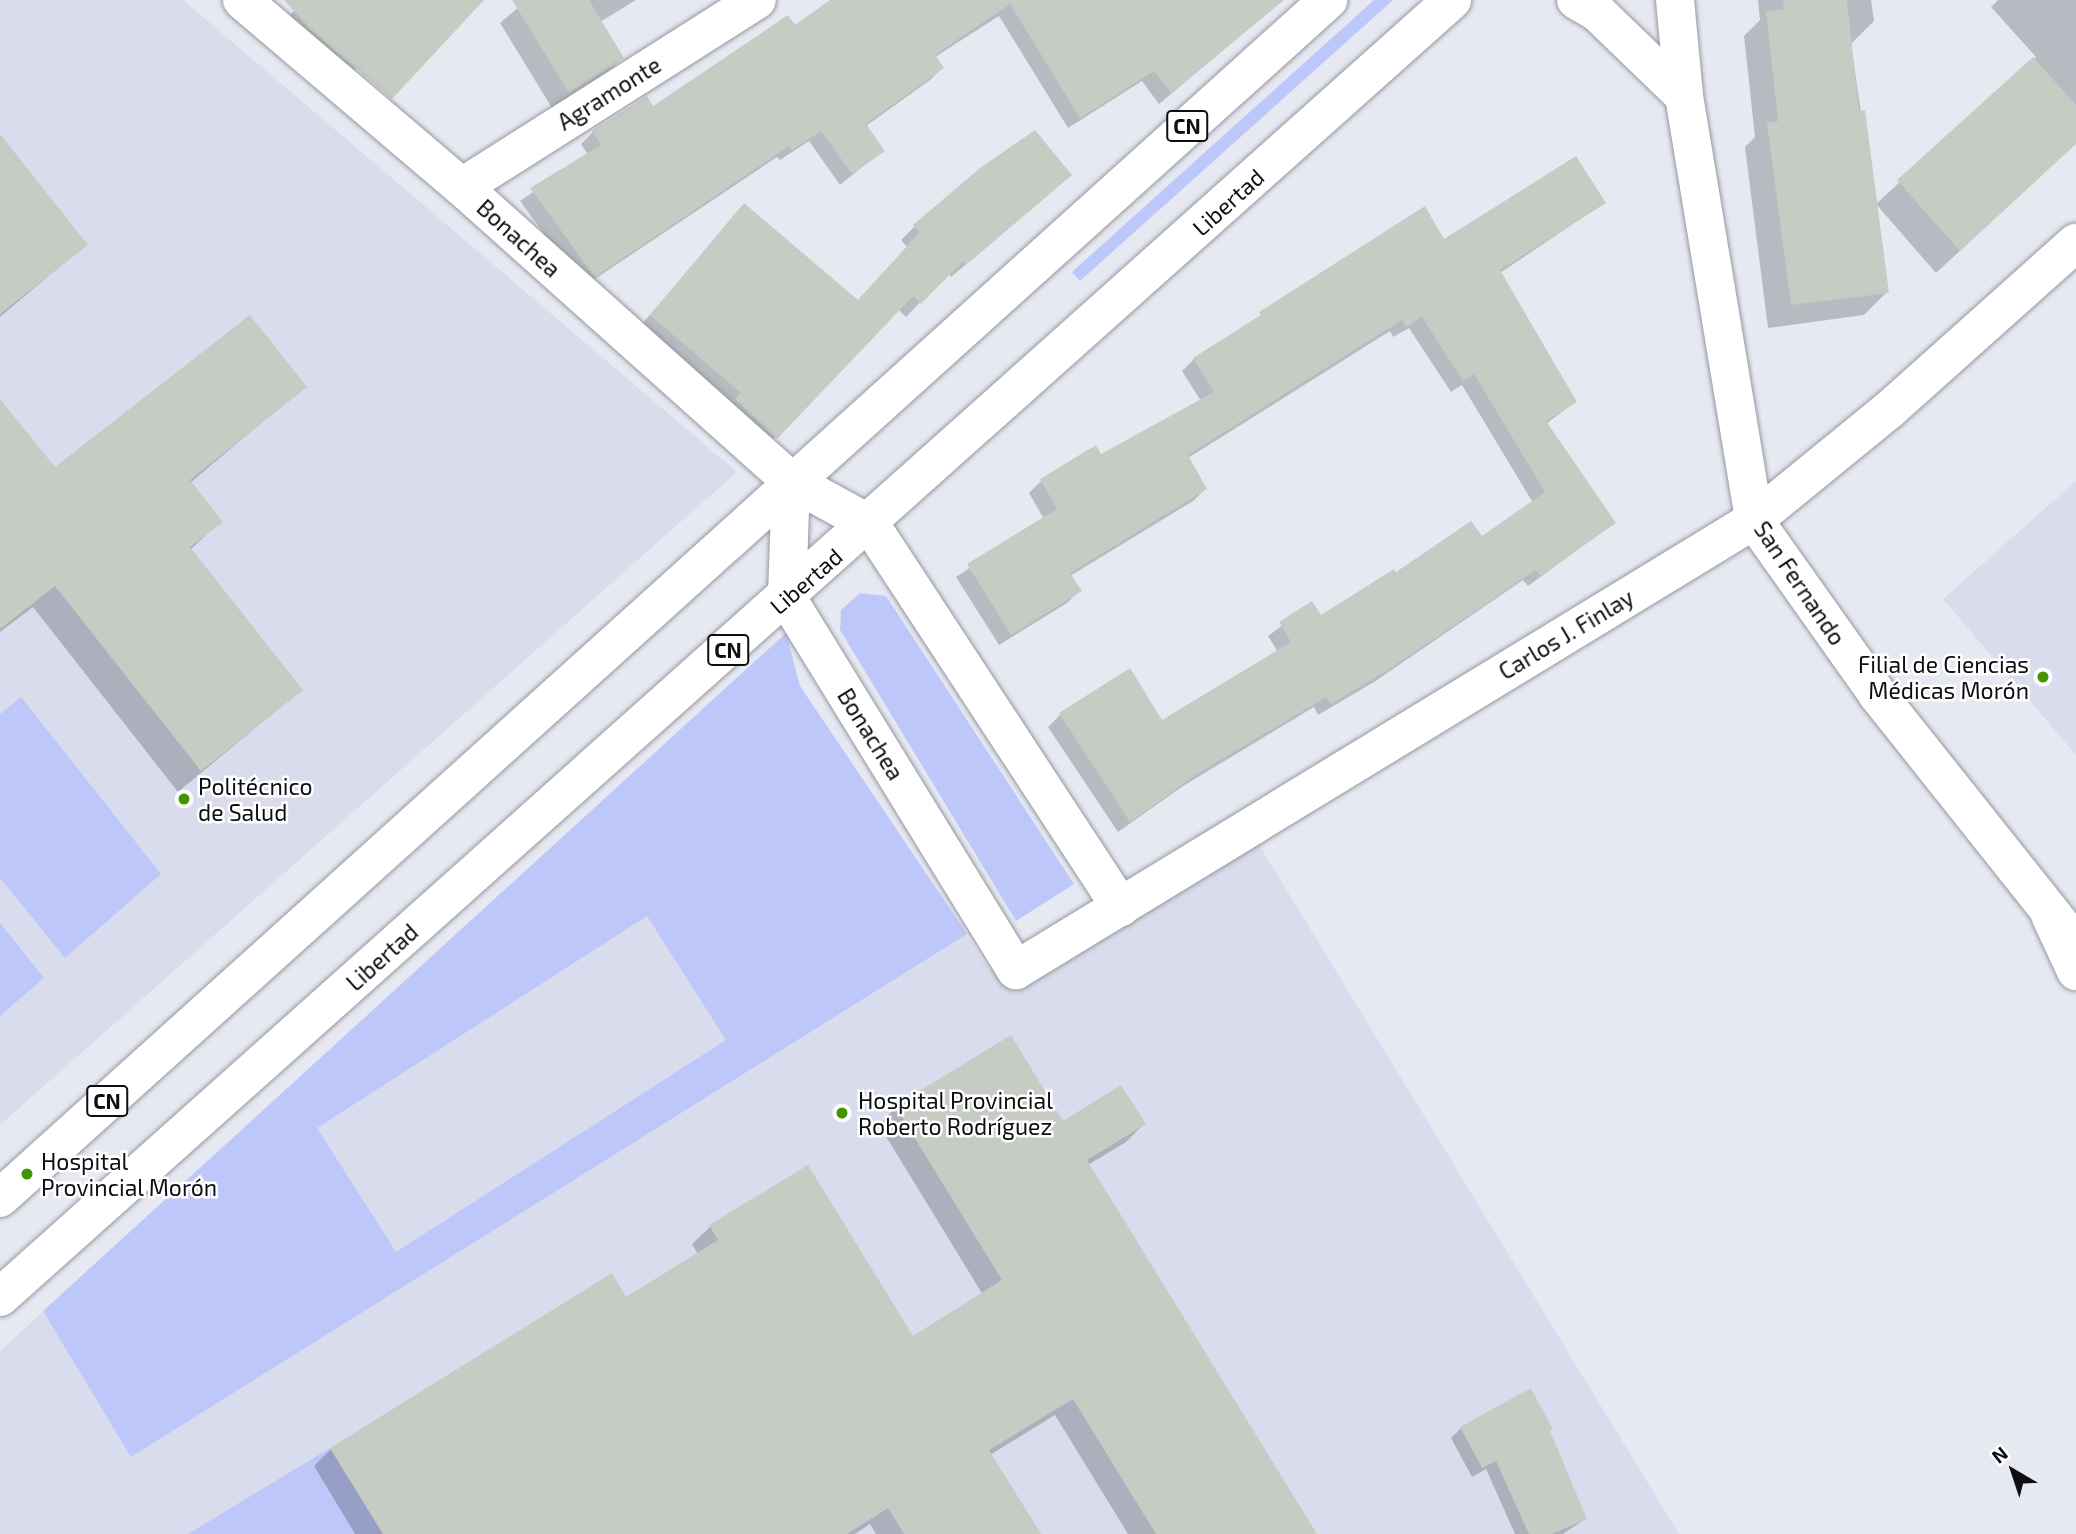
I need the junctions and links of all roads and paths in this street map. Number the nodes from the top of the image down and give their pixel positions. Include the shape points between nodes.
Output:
1 (242, 0) edge
2 (757, 0) edge
3 (1328, 0) edge
4 (1452, 0) edge
5 (1576, 0) edge
6 (1675, 0) edge
7 (1684, 96) junction
8 (461, 187) junction
9 (2076, 243) edge
10 (791, 481) junction
11 (1754, 520) junction
12 (870, 524) junction
13 (787, 598) junction
14 (1121, 907) junction
15 (2050, 915) junction
16 (2076, 944) edge
17 (1016, 970) joint
18 (2076, 971) edge
19 (0, 1198) edge
20 (0, 1297) edge

1 - 8 main road, Bonachea
2 - 8 main road, Agramonte
3 - 10 main road, CN
4 - 12 main road, Libertad / CN
5 - 7 main road via 1597,12
6 - 7 main road, San Fernando
7 - 11 main road, San Fernando
8 - 10 main road, Bonachea
9 - 11 main road, Carlos J. Finlay via 1889,410
10 - 12 main road, Bonachea
10 - 13 main road
10 - 19 main road, CN
11 - 14 main road, Carlos J. Finlay
11 - 15 main road, San Fernando via 1877,694
12 - 13 main road, Libertad / CN
12 - 14 main road, Bonachea
13 - 17 main road, Bonachea
13 - 20 main road, Libertad / CN
14 - 17 main road, Carlos J. Finlay
15 - 16 main road
15 - 18 main road, San Fernando

